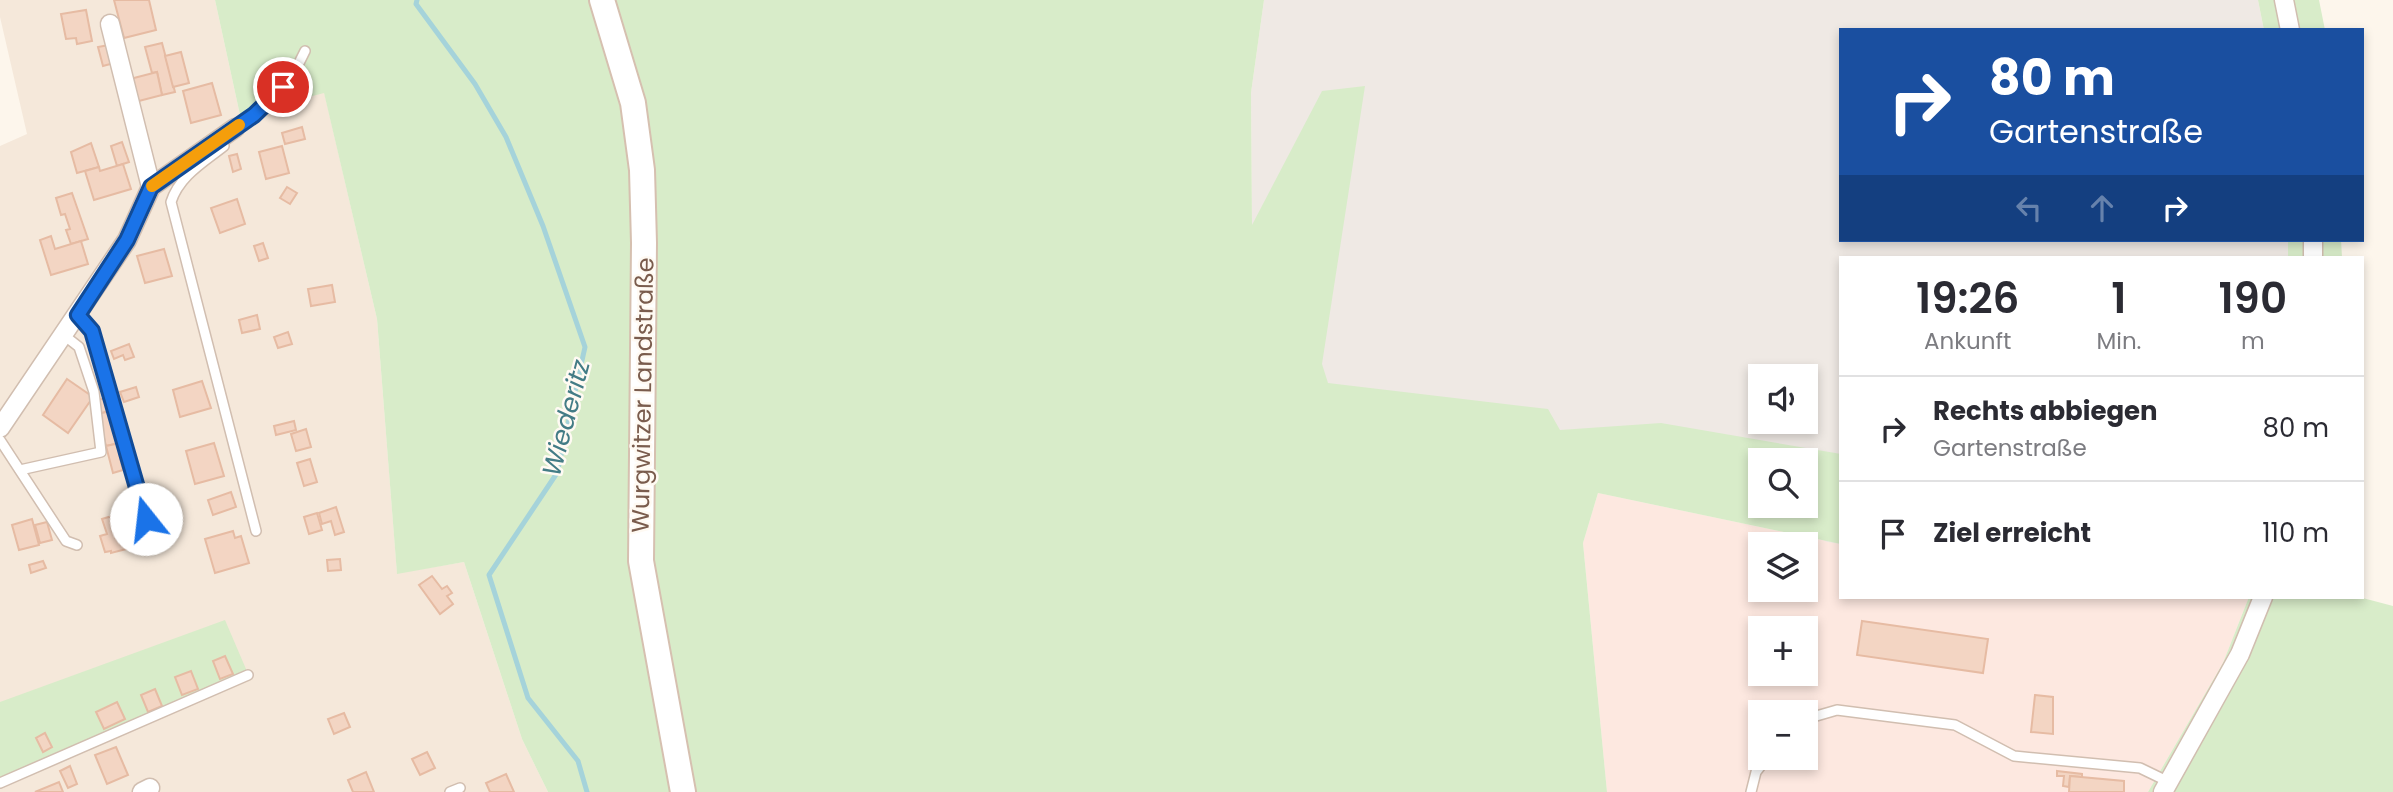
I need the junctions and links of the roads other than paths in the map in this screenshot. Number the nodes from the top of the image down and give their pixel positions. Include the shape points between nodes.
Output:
1 (602, 0) edge
2 (2284, 0) edge
3 (110, 24) dead end
4 (2290, 28) edge
5 (305, 51) dead end
6 (235, 128) joint
7 (224, 146) dead end
8 (151, 187) junction
9 (78, 315) junction
10 (65, 335) junction
11 (0, 428) edge
12 (0, 440) edge
13 (20, 470) junction
14 (146, 519) dead end
15 (256, 531) dead end
16 (77, 545) dead end
17 (2262, 599) edge
18 (248, 676) dead end
19 (1818, 716) edge
20 (1758, 770) edge
21 (0, 783) edge
22 (2166, 787) edge
23 (460, 788) dead end
24 (450, 792) edge
25 (683, 792) edge
26 (1751, 792) edge

1 - 25 main road, Wurgwitzer Landstraße via 633,103 642,170 641,561
2 - 4 street
3 - 8 street
5 - 6 lane via 296,71 271,102
6 - 8 street
7 - 15 lane via 184,179 171,202
8 - 9 street via 127,240
9 - 10 street
9 - 14 lane via 92,331
10 - 11 street
10 - 13 lane via 79,347 94,392 101,452
12 - 13 lane
13 - 16 lane via 66,541
17 - 22 street via 2240,654
18 - 21 lane
19 - 22 lane via 1838,710 1955,725 2014,756 2140,768
20 - 26 lane
23 - 24 lane

